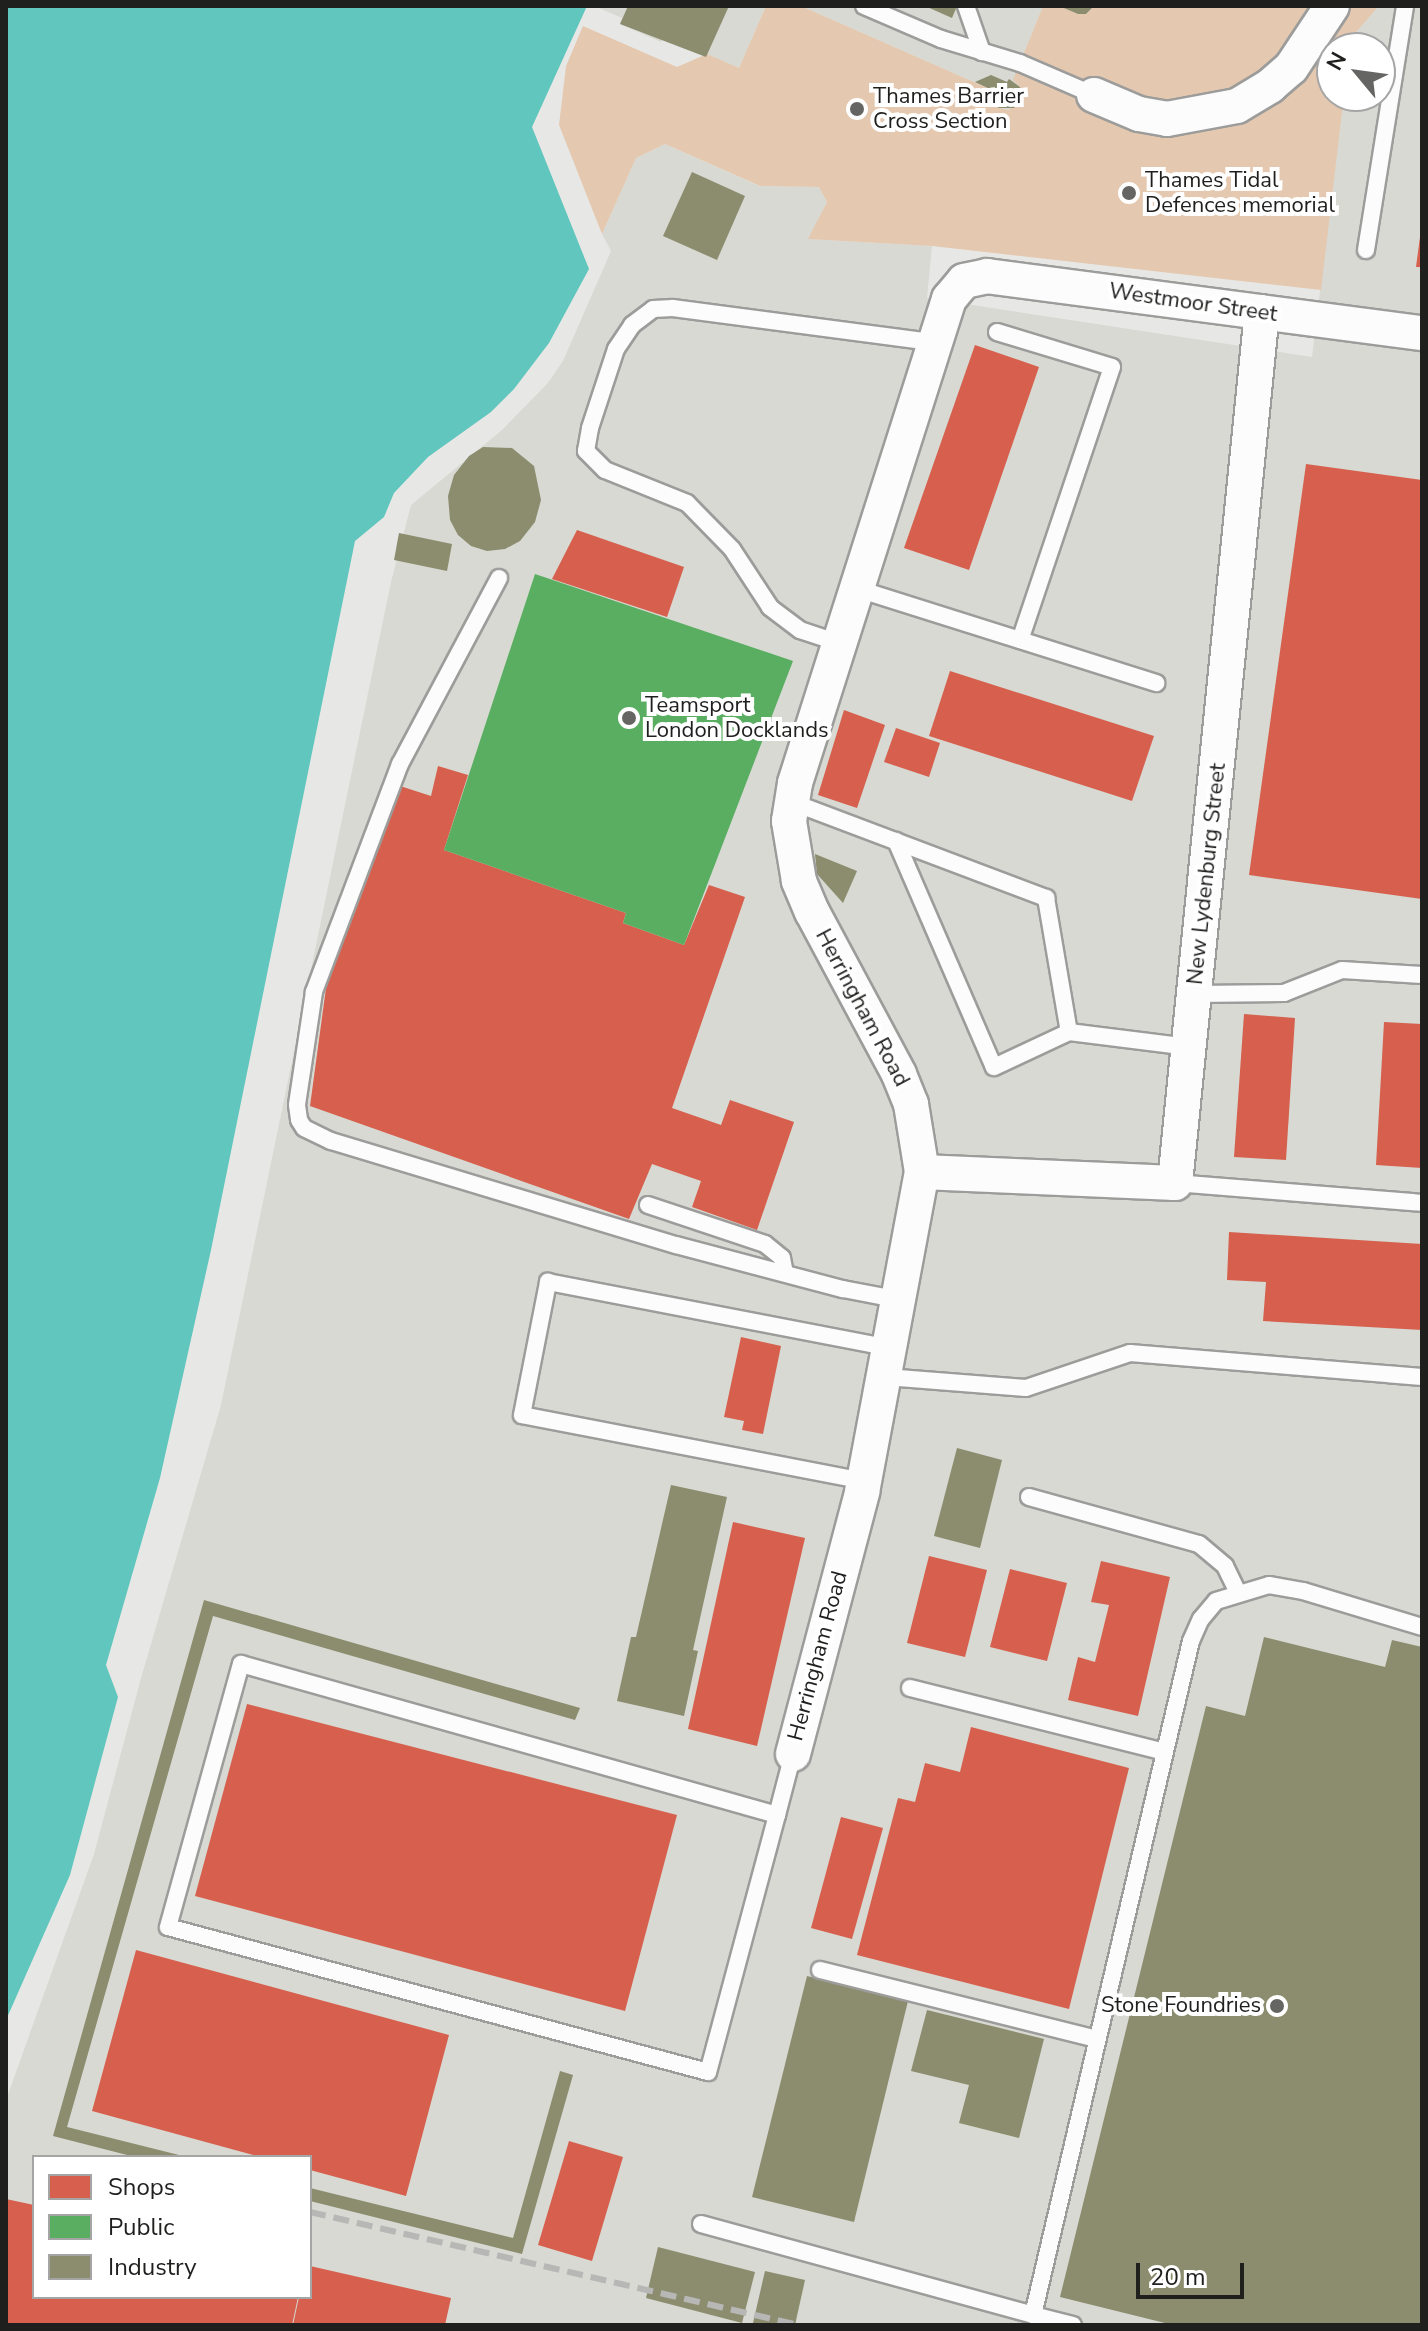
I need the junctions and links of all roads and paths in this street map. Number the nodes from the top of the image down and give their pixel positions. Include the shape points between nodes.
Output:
1 (864, 6) edge
2 (966, 6) edge
3 (1332, 6) edge
4 (1405, 6) edge
5 (982, 52) junction
6 (1094, 95) joint
7 (1366, 250) dead end
8 (964, 281) joint
9 (1262, 312) junction
10 (997, 332) dead end
11 (1422, 333) edge
12 (933, 342) junction
13 (499, 578) dead end
14 (858, 589) junction
15 (1020, 640) junction
16 (842, 644) junction
17 (1157, 683) dead end
18 (792, 802) junction
19 (896, 841) junction
20 (1422, 975) edge
21 (1195, 994) junction
22 (1069, 1032) junction
23 (1189, 1047) junction
24 (922, 1172) junction
25 (1175, 1183) junction
26 (1422, 1203) edge
27 (648, 1205) dead end
28 (785, 1273) junction
29 (900, 1300) junction
30 (888, 1362) junction
31 (1422, 1377) edge
32 (864, 1481) junction
33 (1029, 1497) dead end
34 (1238, 1593) junction
35 (1422, 1627) edge
36 (910, 1688) dead end
37 (1164, 1752) junction
38 (793, 1754) joint
39 (777, 1815) junction
40 (820, 1970) dead end
41 (1097, 2039) junction
42 (701, 2224) dead end
43 (1033, 2315) junction
44 (1073, 2325) edge

1 - 5 lane
2 - 5 lane
3 - 6 street via 1291,68 1237,106 1167,119
4 - 7 lane
5 - 6 lane
8 - 9 street, Westmoor Street via 987,276
8 - 12 street, Herringham Road via 949,299
9 - 11 street, Westmoor Street
9 - 21 street, New Lydenburg Street
10 - 15 lane via 1112,367
12 - 14 street, Herringham Road
12 - 16 lane via 653,309 632,325 616,349 590,428 586,451 605,470 687,503 732,549 770,607 800,630
13 - 28 lane via 400,764 314,992 299,1120 318,1136 344,1145
14 - 15 lane
14 - 16 street, Herringham Road
15 - 17 lane
16 - 18 street, Herringham Road
18 - 19 lane
18 - 24 street, Herringham Road via 789,821 799,881 899,1074 911,1104
19 - 22 lane via 1046,898
19 - 22 lane via 994,1067
20 - 21 lane via 1342,970 1284,993
21 - 23 street, New Lydenburg Street
22 - 23 lane
23 - 25 street, New Lydenburg Street
24 - 25 street
24 - 29 street, Herringham Road
25 - 26 lane
27 - 28 lane via 765,1244 782,1258
28 - 29 lane
29 - 30 street, Herringham Road
30 - 31 lane via 1026,1388 1130,1353
30 - 32 street, Herringham Road
30 - 32 lane via 548,1282 522,1415
32 - 38 street, Herringham Road
33 - 34 lane via 1199,1544 1225,1566
34 - 35 lane via 1269,1585 1303,1591
34 - 37 lane via 1216,1601 1196,1630
36 - 37 lane
37 - 41 lane
38 - 39 lane
39 - 39 lane via 708,2072 168,1927 241,1664
40 - 41 lane
41 - 43 lane
42 - 43 lane
43 - 44 lane

